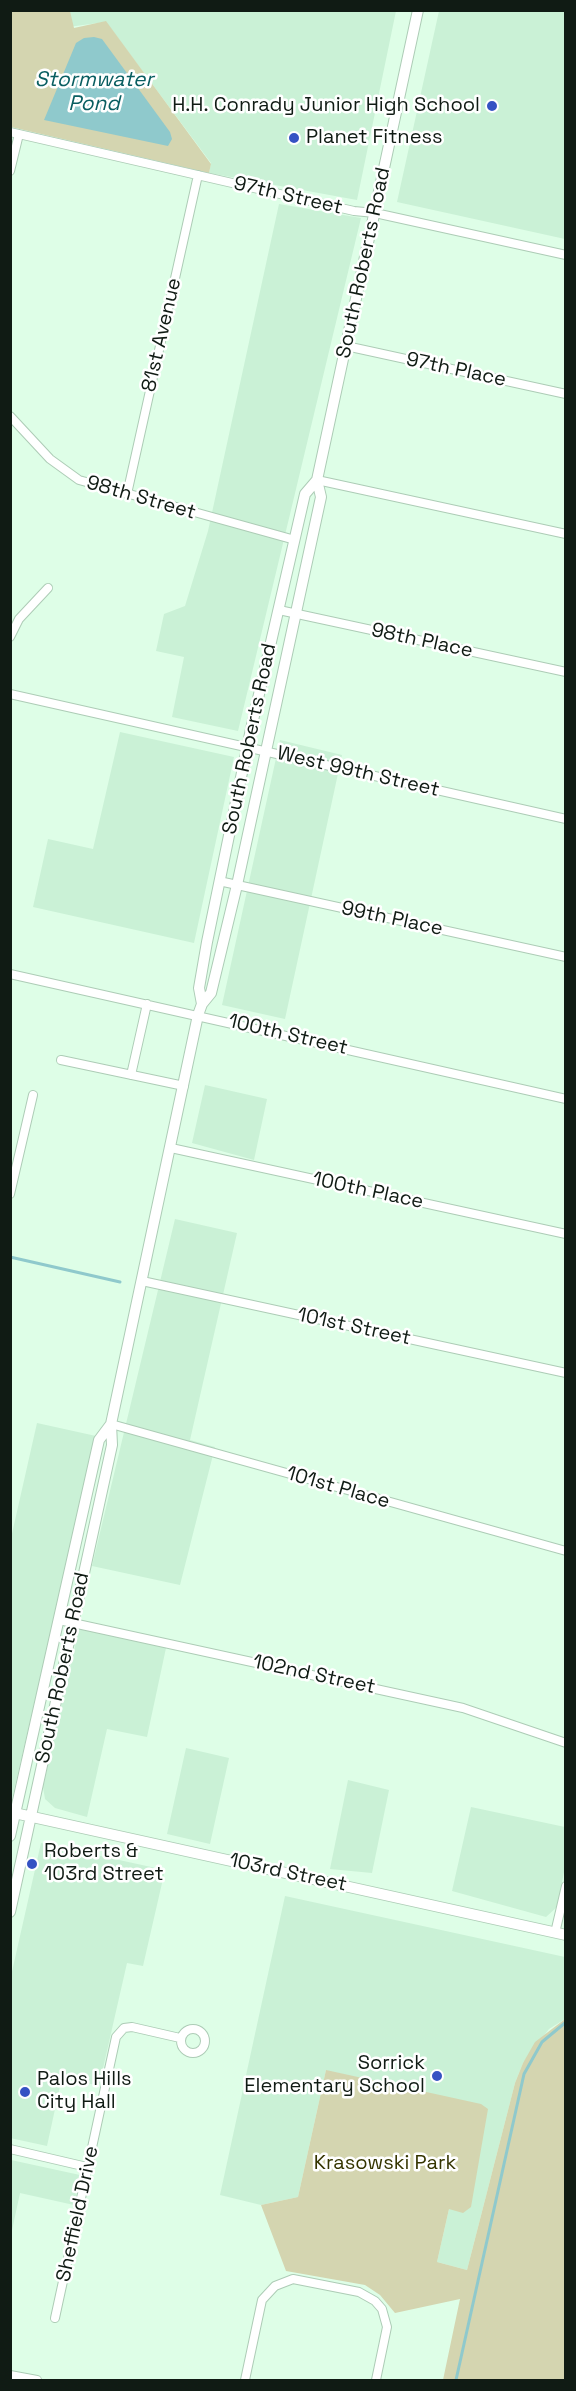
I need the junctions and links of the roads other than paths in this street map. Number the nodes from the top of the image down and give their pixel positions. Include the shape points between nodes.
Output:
1 (418, 10) edge
2 (15, 133) edge
3 (10, 171) edge
4 (198, 175) junction
5 (375, 213) junction
6 (566, 255) edge
7 (346, 346) junction
8 (566, 394) edge
9 (10, 416) edge
10 (317, 480) junction
11 (127, 494) junction
12 (566, 534) edge
13 (295, 540) junction
14 (48, 588) dead end
15 (279, 610) junction
16 (296, 614) junction
17 (10, 638) edge
18 (566, 672) edge
19 (10, 694) edge
20 (248, 746) junction
21 (266, 750) junction
22 (566, 819) edge
23 (219, 881) junction
24 (237, 885) junction
25 (566, 957) edge
26 (10, 974) edge
27 (147, 1004) junction
28 (200, 1009) junction
29 (61, 1060) dead end
30 (131, 1075) junction
31 (184, 1086) junction
32 (33, 1095) dead end
33 (566, 1099) edge
34 (171, 1148) junction
35 (10, 1194) edge
36 (566, 1234) edge
37 (142, 1281) junction
38 (566, 1373) edge
39 (111, 1424) junction
40 (566, 1551) edge
41 (59, 1620) junction
42 (73, 1622) junction
43 (566, 1743) edge
44 (13, 1812) edge
45 (32, 1816) junction
46 (10, 1836) edge
47 (566, 1886) edge
48 (10, 1912) edge
49 (560, 1934) edge
50 (180, 2038) dead end
51 (10, 2149) edge
52 (87, 2167) junction
53 (55, 2318) dead end
54 (10, 2375) edge
55 (37, 2380) edge
56 (244, 2380) edge
57 (376, 2380) edge

1 - 5 street, South Roberts Road
2 - 3 street
2 - 4 street, 97th Street
4 - 5 street, 97th Street
4 - 11 street, 81st Avenue
5 - 6 street, 97th Street
5 - 7 street, South Roberts Road
7 - 8 street, 97th Place
7 - 10 street, South Roberts Road
9 - 11 street, 98th Street via 64,471 88,483
10 - 12 street
10 - 13 street, South Roberts Road via 304,494
10 - 16 street, South Roberts Road via 321,497
11 - 13 street, 98th Street
13 - 15 street, South Roberts Road
14 - 17 street via 19,619
15 - 16 street, 98th Place
15 - 20 street, South Roberts Road
16 - 18 street, 98th Place
16 - 21 street, South Roberts Road
19 - 20 street, West 99th Street
20 - 21 street, West 99th Street
20 - 23 street, South Roberts Road
21 - 22 street, West 99th Street
21 - 24 street, South Roberts Road
23 - 24 street, 99th Place
23 - 28 street, South Roberts Road via 200,988
24 - 25 street, 99th Place
24 - 28 street, South Roberts Road via 211,993
26 - 27 street, 100th Street
27 - 28 street, 100th Street
27 - 30 street
28 - 31 street, South Roberts Road
28 - 33 street, 100th Street
29 - 30 street
30 - 31 street
31 - 34 street, South Roberts Road
32 - 35 street
34 - 36 street, 100th Place
34 - 37 street, South Roberts Road
37 - 38 street, 101st Street
37 - 39 street, South Roberts Road
39 - 40 street, 101st Place
39 - 41 street, South Roberts Road via 99,1440
39 - 42 street, South Roberts Road via 112,1445
41 - 42 street, 102nd Street
41 - 44 street, South Roberts Road
42 - 43 street, 102nd Street via 470,1710
42 - 45 street, South Roberts Road
44 - 45 street, 103rd Street
44 - 46 street, South Roberts Road
45 - 48 street, South Roberts Road
45 - 49 street, 103rd Street
47 - 49 street
50 - 52 street, Sheffield Drive via 132,2027 120,2031
51 - 52 street
52 - 53 street, Sheffield Drive
54 - 55 street
56 - 57 street via 262,2300 275,2286 292,2279 359,2292 382,2309 387,2327

